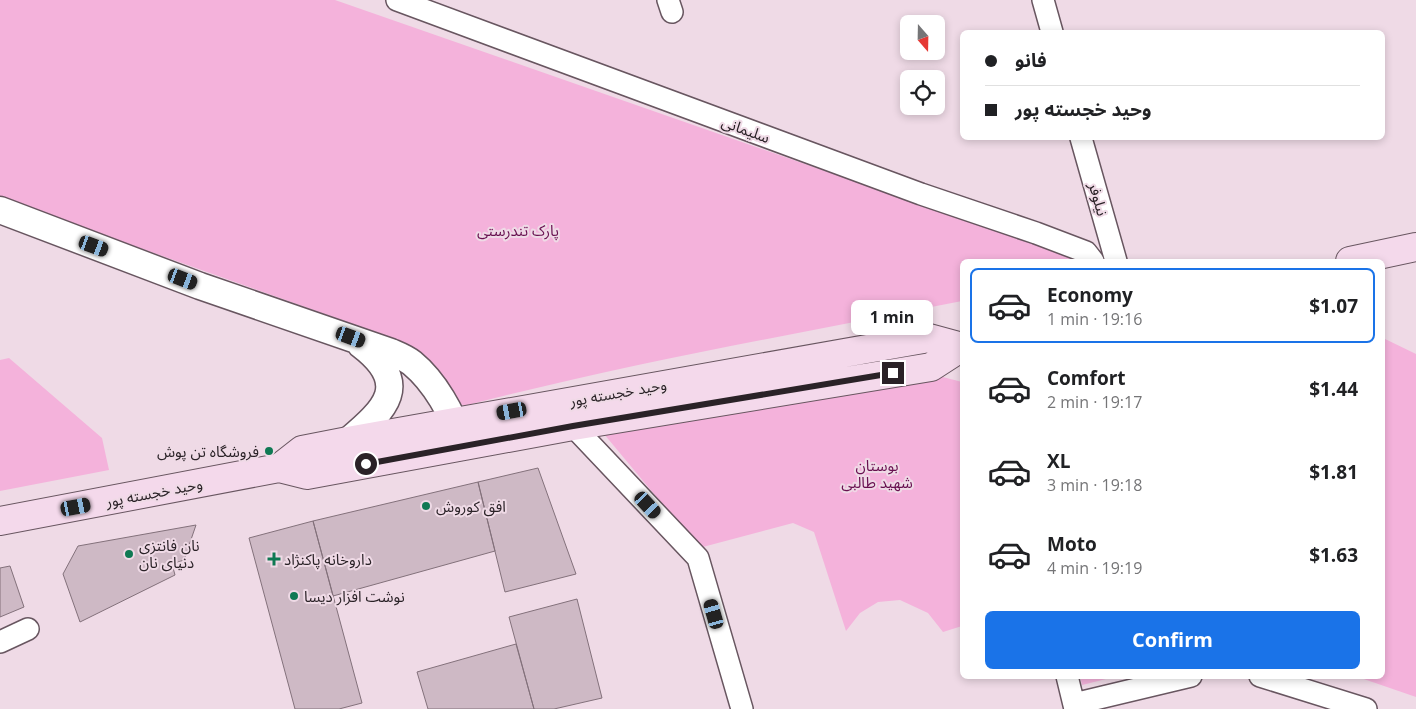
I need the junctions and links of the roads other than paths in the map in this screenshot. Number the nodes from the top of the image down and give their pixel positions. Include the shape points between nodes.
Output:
1 (397, 0) edge
2 (1043, 0) edge
3 (1051, 30) edge
4 (1082, 140) edge
5 (0, 210) edge
6 (1416, 247) edge
7 (1091, 259) edge
8 (1115, 259) edge
9 (1359, 259) edge
10 (351, 337) junction
11 (960, 346) edge
12 (960, 348) edge
13 (573, 426) junction
14 (459, 433) junction
15 (348, 441) junction
16 (279, 468) junction
17 (0, 521) edge
18 (28, 629) dead end
19 (0, 642) edge
20 (1068, 679) edge
21 (1179, 679) edge
22 (1270, 679) edge
23 (1075, 706) edge
24 (742, 709) edge
25 (1366, 709) edge

1 - 7 street, سلیمانی via 921,194 1036,233 1086,252
2 - 3 street
4 - 8 street, نیلوفر
5 - 10 street via 200,286
6 - 9 main road
10 - 14 street via 391,352 422,372
10 - 15 street via 384,365 390,391 378,415
11 - 14 main road, وحید خجسته پور via 929,338
12 - 13 main road, وحید خجسته پور via 931,367
13 - 14 main road, وحید خجسته پور
13 - 24 street via 698,558
14 - 15 main road, وحید خجسته پور
14 - 16 main road, وحید خجسته پور via 307,475
15 - 16 main road, وحید خجسته پور via 302,450
16 - 17 main road, وحید خجسته پور
18 - 19 street
20 - 23 street
21 - 23 street
22 - 25 street

